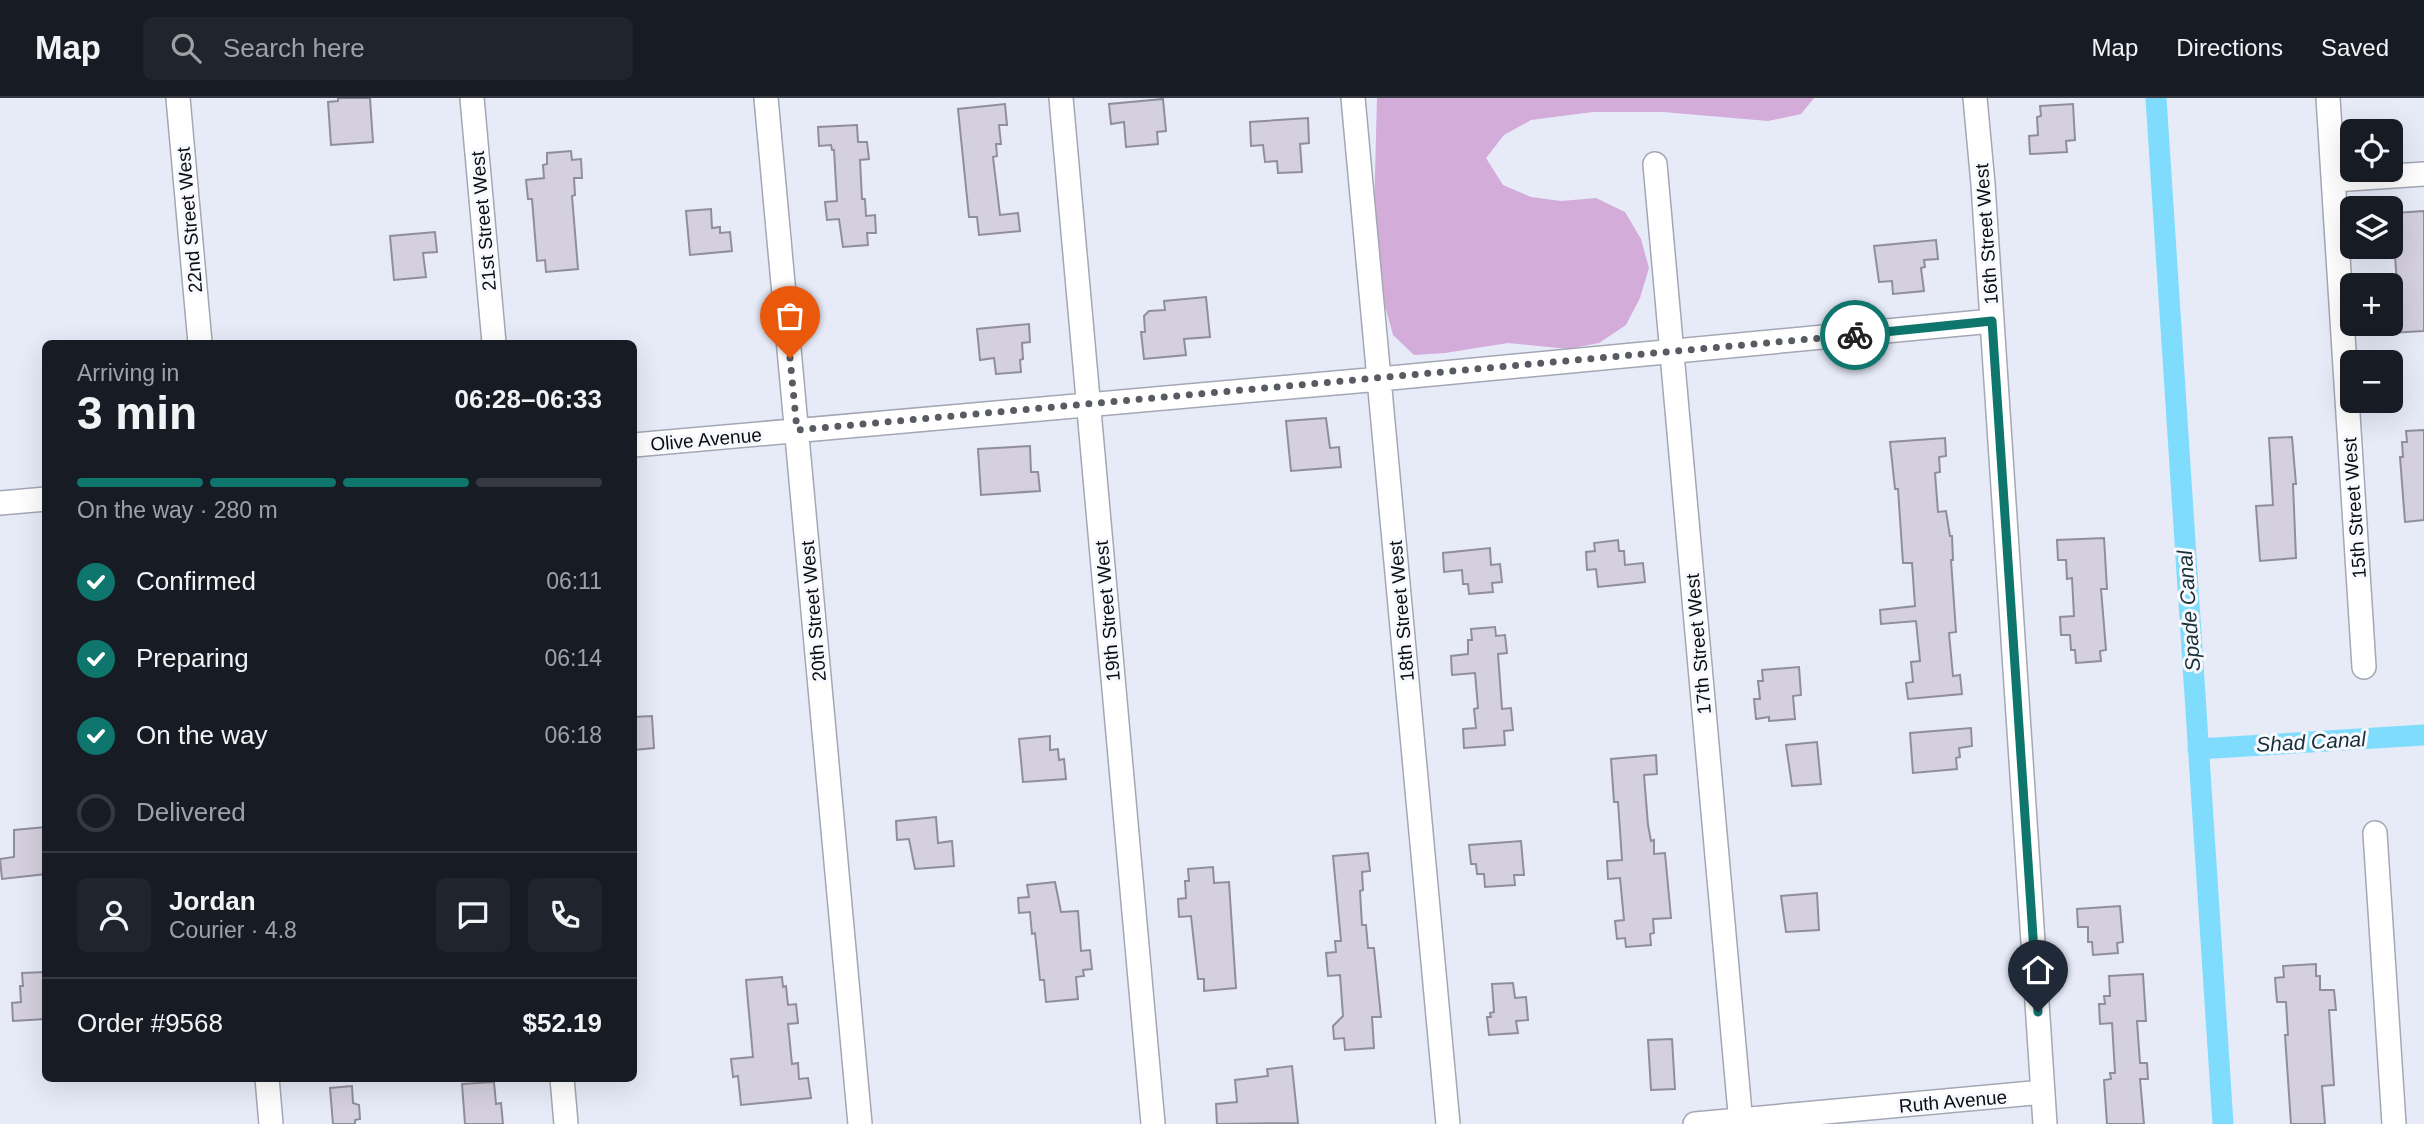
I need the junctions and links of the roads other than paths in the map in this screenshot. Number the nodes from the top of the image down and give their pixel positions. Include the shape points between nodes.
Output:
1 (178, 98) edge
2 (472, 98) edge
3 (766, 98) edge
4 (1060, 98) edge
5 (1353, 98) edge
6 (1975, 98) edge
7 (2328, 98) edge
8 (1655, 164) dead end
9 (2424, 174) edge
10 (2334, 180) junction
11 (1992, 321) junction
12 (200, 340) edge
13 (494, 340) edge
14 (1671, 352) junction
15 (1380, 379) junction
16 (1088, 403) junction
17 (797, 430) junction
18 (637, 445) edge
19 (42, 499) edge
20 (0, 503) edge
21 (2364, 667) dead end
22 (2375, 833) dead end
23 (267, 1082) edge
24 (562, 1082) edge
25 (2043, 1093) junction
26 (1741, 1122) edge
27 (271, 1124) edge
28 (566, 1124) edge
29 (860, 1124) edge
30 (1153, 1124) edge
31 (1448, 1124) edge
32 (1695, 1124) edge
33 (2045, 1124) edge
34 (2394, 1124) edge

1 - 12 street, 22nd Street West
2 - 13 street, 21st Street West
3 - 17 street, 20th Street West
4 - 16 street, 19th Street West
5 - 15 street, 18th Street West
6 - 11 street, 16th Street West
7 - 10 street, 15th Street West
8 - 14 street, 17th Street West
9 - 10 street
10 - 21 street, 15th Street West
11 - 14 street, Olive Avenue
11 - 25 street, 16th Street West
14 - 15 street, Olive Avenue
14 - 26 street, 17th Street West
15 - 16 street, Olive Avenue
15 - 31 street, 18th Street West
16 - 17 street, Olive Avenue
16 - 30 street, 19th Street West
17 - 18 street, Olive Avenue
17 - 29 street, 20th Street West
19 - 20 street
22 - 34 street
23 - 27 street
24 - 28 street
25 - 26 street, Ruth Avenue
25 - 33 street, 16th Street West
26 - 32 street, Ruth Avenue

